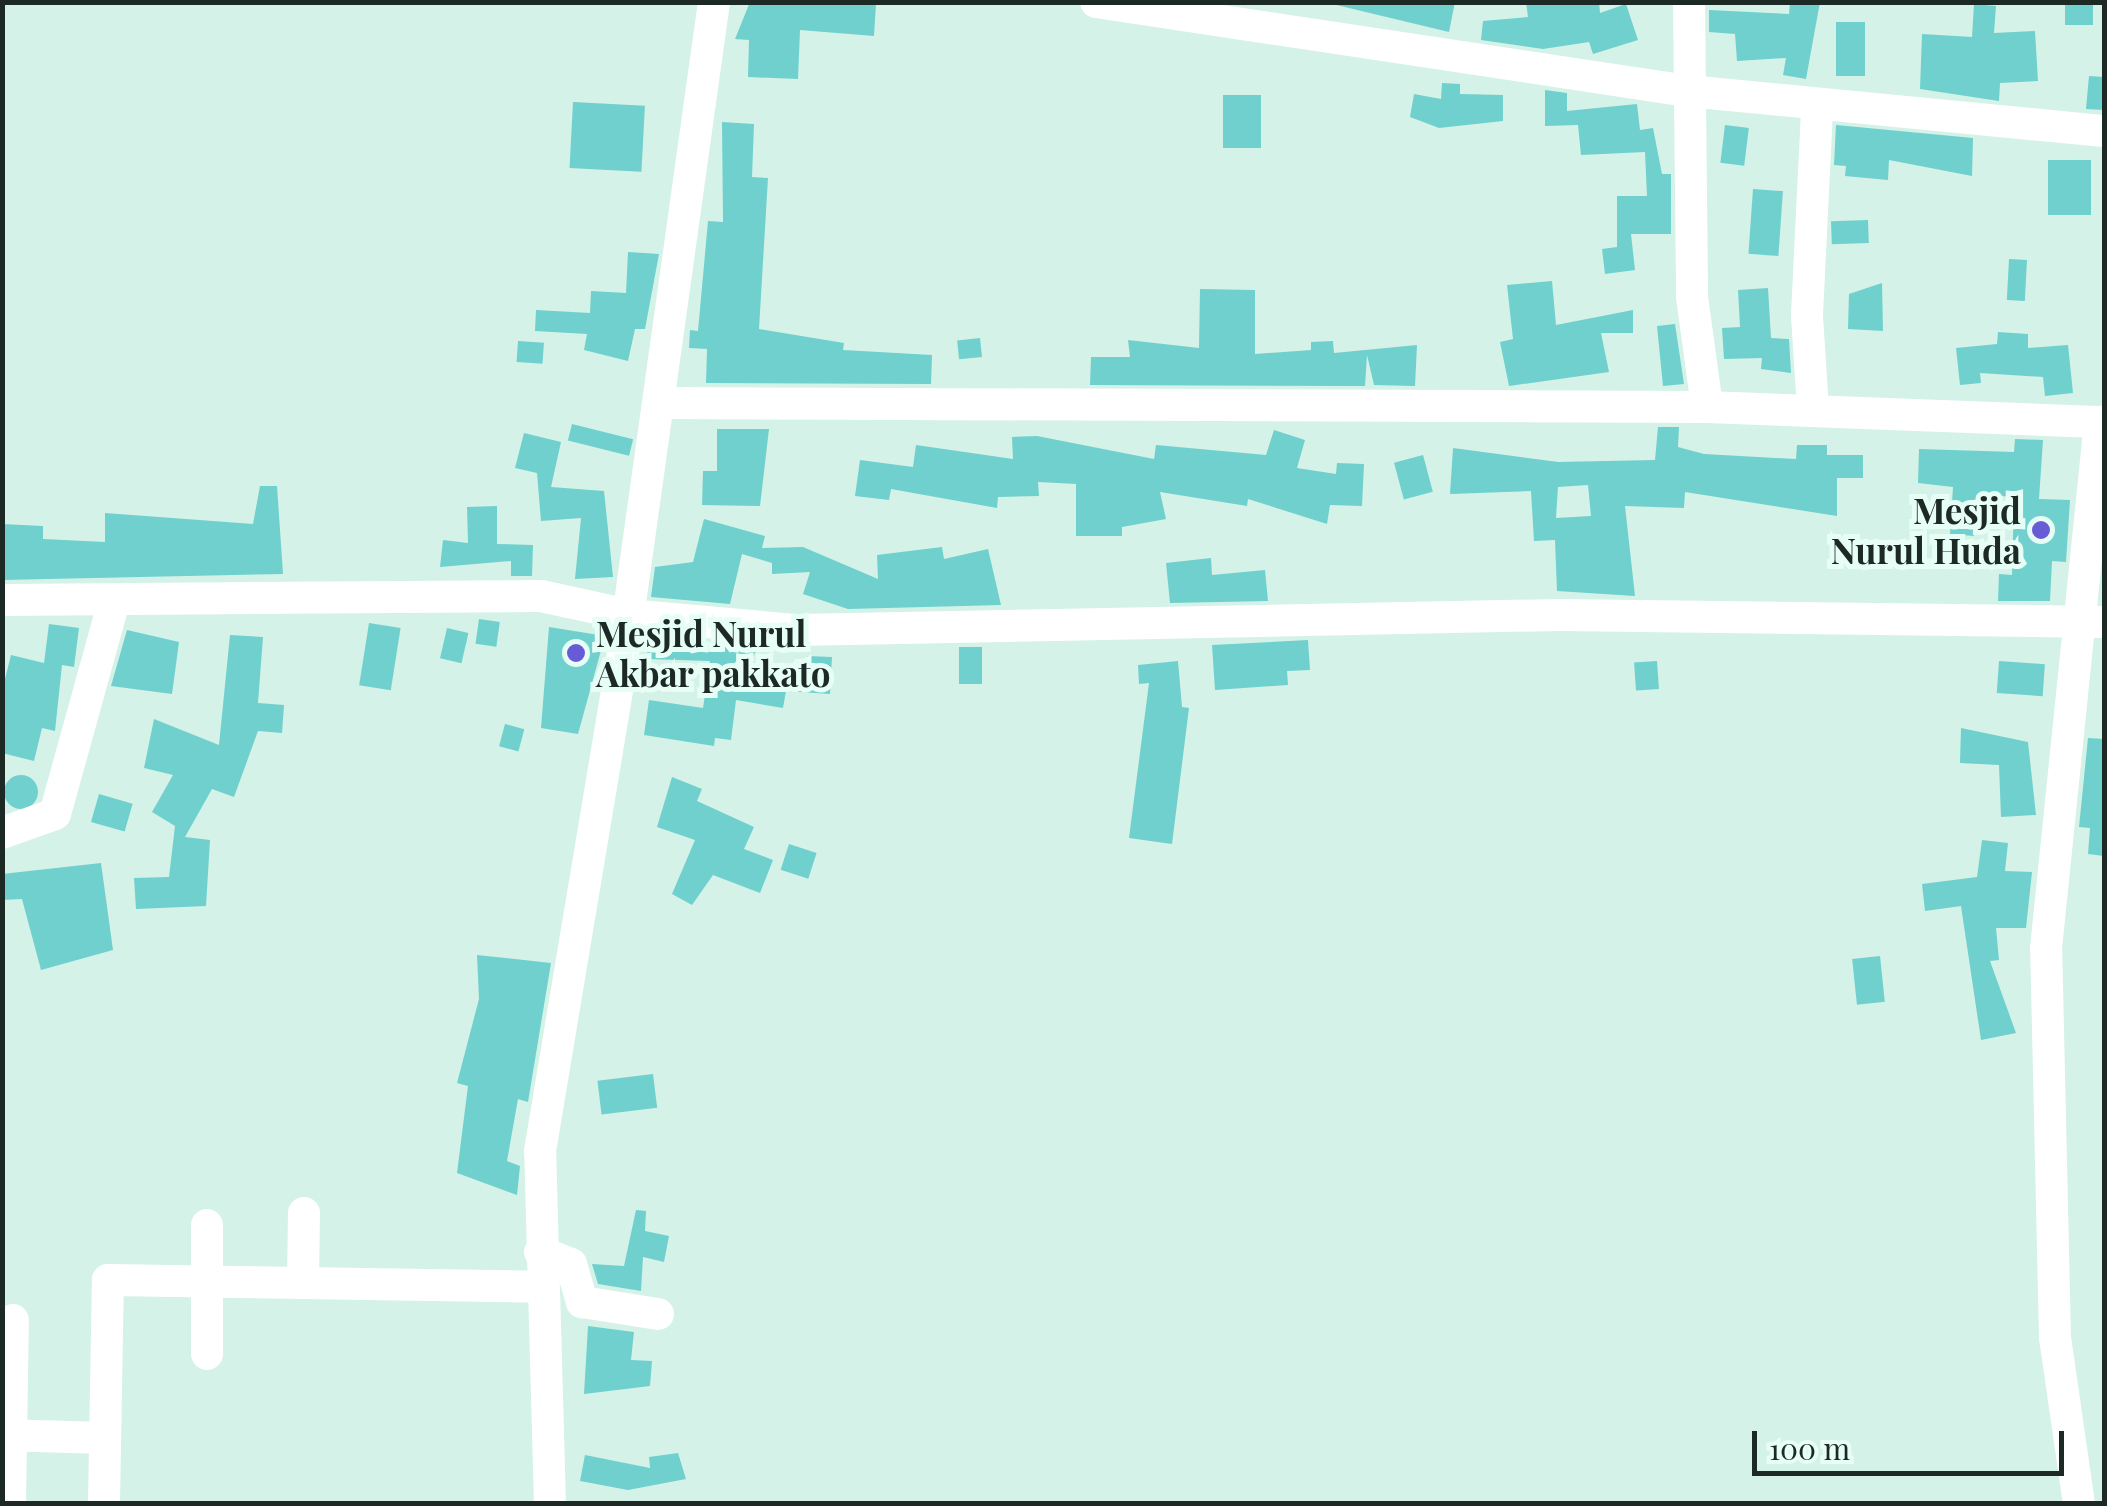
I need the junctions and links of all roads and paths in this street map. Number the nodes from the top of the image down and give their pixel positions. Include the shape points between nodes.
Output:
1 (714, 2) edge
2 (1096, 2) edge
3 (1689, 2) edge
4 (1688, 91) junction
5 (1817, 107) junction
6 (2104, 131) edge
7 (659, 403) junction
8 (1707, 407) junction
9 (1812, 409) junction
10 (2102, 422) edge
11 (2, 600) edge
12 (114, 601) junction
13 (628, 616) junction
14 (2093, 621) edge
15 (2, 834) edge
16 (304, 1213) dead end
17 (207, 1225) dead end
18 (540, 1252) junction
19 (207, 1281) junction
20 (303, 1283) junction
21 (541, 1287) junction
22 (658, 1314) dead end
23 (13, 1320) dead end
24 (208, 1354) dead end
25 (7, 1435) edge
26 (105, 1438) junction
27 (10, 1504) edge
28 (104, 1504) edge
29 (550, 1504) edge
30 (2079, 1504) edge

1 - 7 street
2 - 4 street
3 - 4 street
4 - 5 street
4 - 8 street via 1692,297
5 - 6 street
5 - 9 street via 1806,315
7 - 8 street
7 - 13 street
8 - 9 street
9 - 10 street
10 - 14 street
11 - 12 street
12 - 13 street via 542,596
12 - 15 street via 55,814
13 - 14 street via 797,630 1560,615
13 - 18 street via 550,1078
14 - 30 street via 2047,924 2055,1338
16 - 20 street
17 - 19 street
18 - 21 street
18 - 22 street via 571,1264 582,1302
19 - 20 street
19 - 24 street
19 - 26 street via 108,1280
20 - 21 street
21 - 29 street
23 - 25 street
25 - 26 street
25 - 27 street
26 - 28 street

